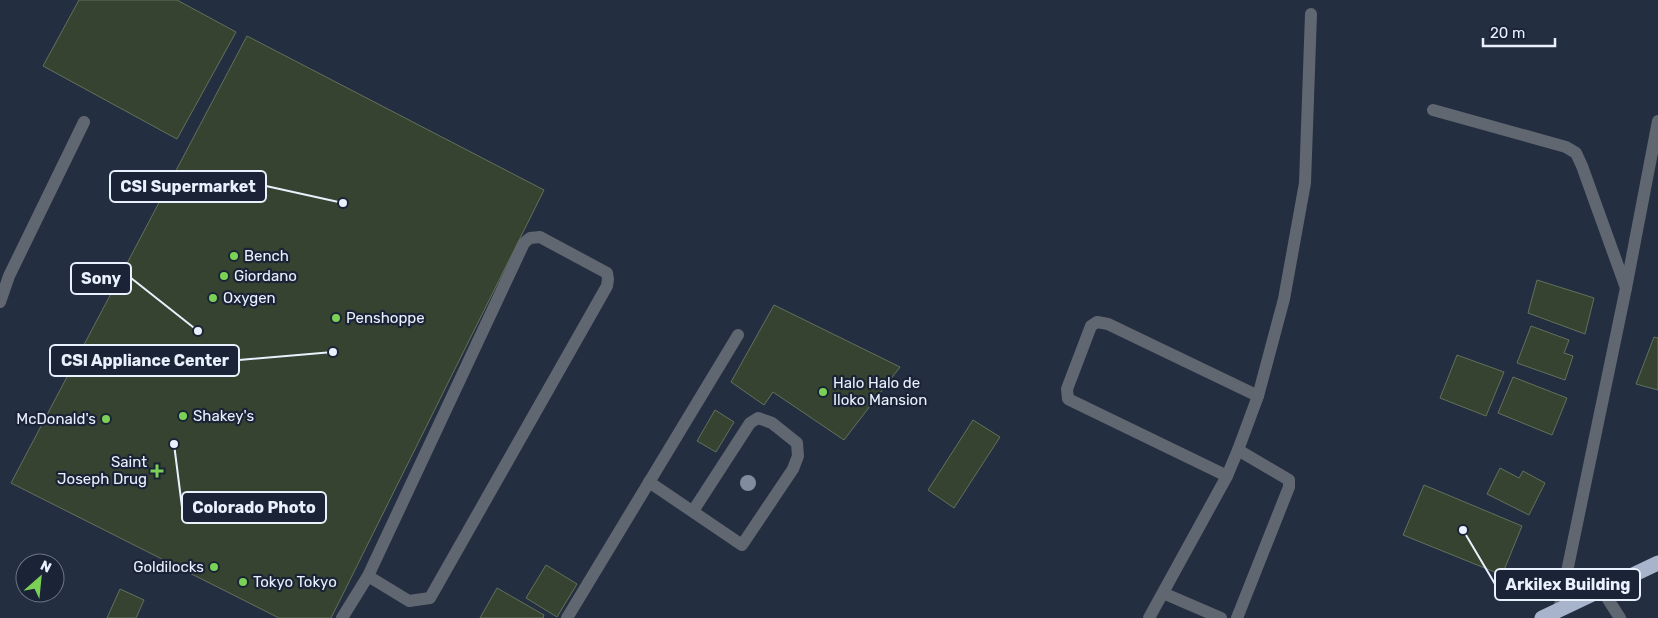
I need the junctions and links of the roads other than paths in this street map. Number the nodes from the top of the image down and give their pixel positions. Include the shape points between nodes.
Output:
1 (1311, 14) dead end
2 (1433, 110) dead end
3 (1658, 121) edge
4 (84, 122) dead end
5 (1626, 288) junction
6 (0, 302) edge
7 (738, 335) dead end
8 (1258, 396) junction
9 (1238, 450) junction
10 (1227, 476) junction
11 (650, 482) junction
12 (693, 511) junction
13 (1658, 563) edge
14 (368, 576) junction
15 (1602, 590) junction
16 (1162, 593) junction
17 (1559, 610) junction
18 (342, 618) edge
19 (568, 618) edge
20 (1149, 618) edge
21 (1221, 618) edge
22 (1237, 618) edge
23 (1542, 618) edge
24 (1620, 618) edge

1 - 8 street via 1305,182 1284,299
2 - 5 street via 1566,147 1576,153
3 - 5 street
4 - 6 street via 9,276
5 - 17 street
7 - 11 street
8 - 9 street
8 - 10 street via 1108,324 1097,322 1091,326 1067,389 1068,398
9 - 10 street
9 - 22 street via 1289,480 1289,487
10 - 16 street
11 - 12 street
11 - 19 street
12 - 12 street via 750,423 758,418 772,423 797,443 798,456 793,469 742,545
13 - 15 highway
14 - 14 street via 524,243 530,238 540,237 606,273 608,286 430,598 409,601
14 - 18 street
15 - 17 highway
15 - 24 street
16 - 20 street
16 - 21 street
17 - 23 highway

